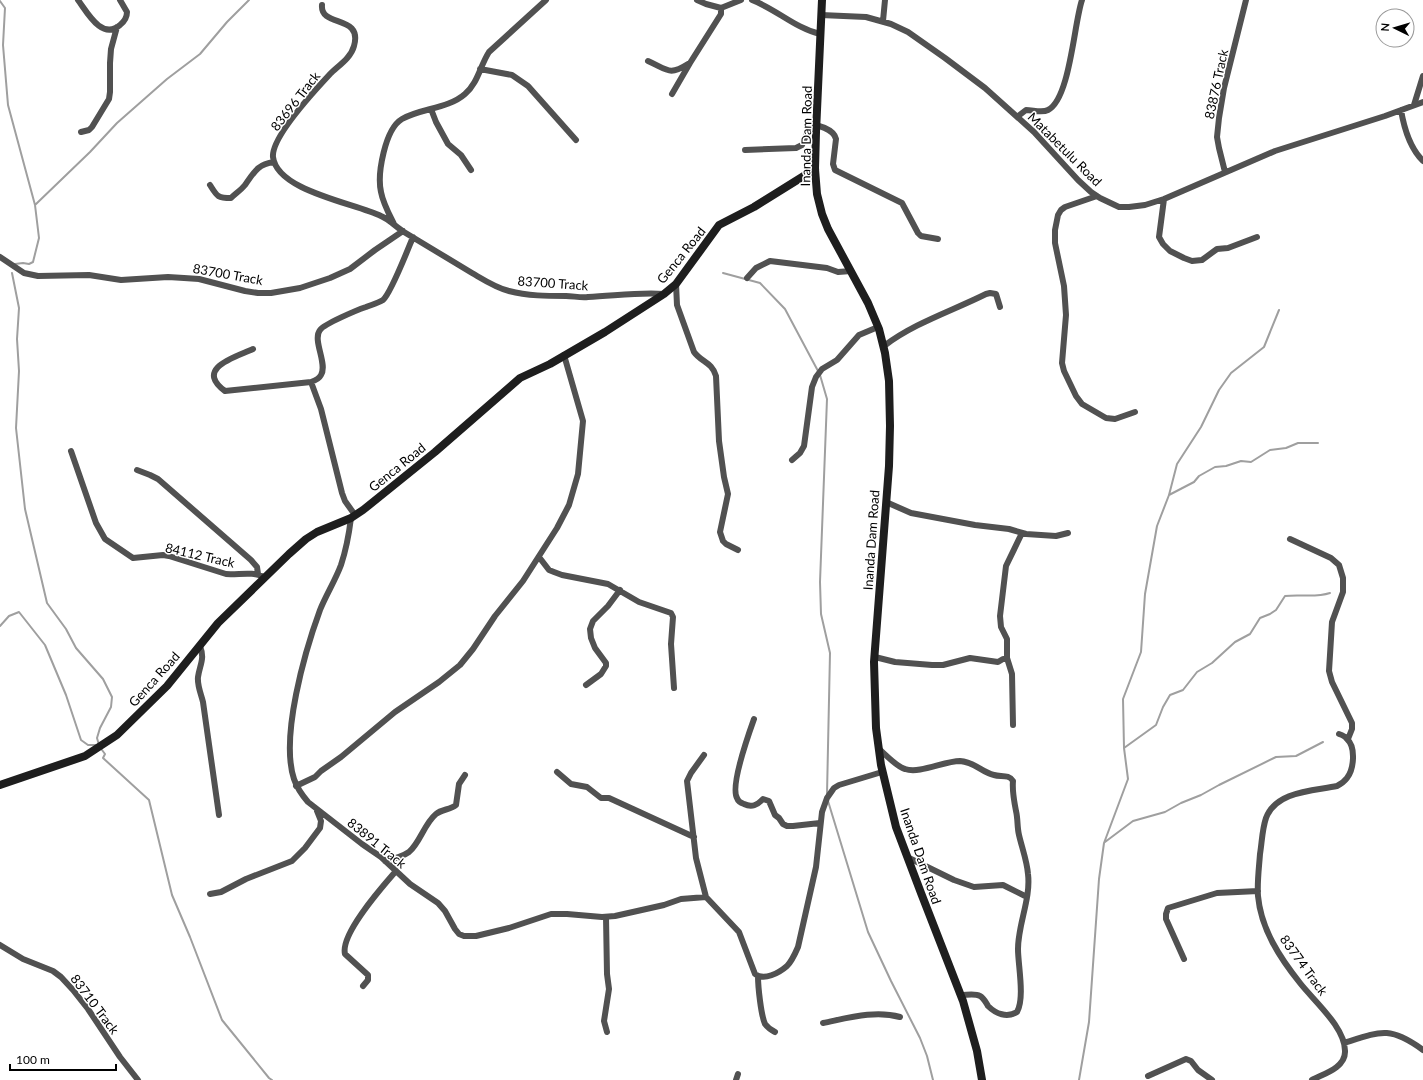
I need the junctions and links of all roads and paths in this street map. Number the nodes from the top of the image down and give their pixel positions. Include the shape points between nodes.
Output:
1 (78, 0) edge
2 (120, 0) edge
3 (546, 0) edge
4 (697, 0) edge
5 (741, 0) edge
6 (752, 0) edge
7 (822, 0) edge
8 (885, 0) edge
9 (1082, 0) edge
10 (1246, 0) edge
11 (322, 5) dead end
12 (721, 8) junction
13 (821, 15) junction
14 (883, 22) junction
15 (117, 27) junction
16 (820, 34) junction
17 (648, 61) dead end
18 (690, 63) junction
19 (480, 69) junction
20 (1423, 76) edge
21 (672, 94) dead end
22 (1423, 102) edge
23 (1414, 106) junction
24 (431, 109) junction
25 (1400, 110) junction
26 (1017, 118) junction
27 (816, 126) junction
28 (81, 132) dead end
29 (576, 140) dead end
30 (745, 150) dead end
31 (1423, 161) edge
32 (274, 162) junction
33 (815, 169) junction
34 (471, 170) dead end
35 (1225, 172) junction
36 (210, 185) dead end
37 (1097, 196) junction
38 (1164, 199) junction
39 (394, 224) junction
40 (403, 231) junction
41 (413, 236) junction
42 (1257, 237) dead end
43 (938, 239) dead end
44 (0, 257) edge
45 (851, 271) junction
46 (747, 278) dead end
47 (676, 284) junction
48 (664, 294) junction
49 (1000, 307) dead end
50 (878, 327) junction
51 (884, 346) junction
52 (253, 349) dead end
53 (564, 355) junction
54 (311, 382) junction
55 (1135, 412) dead end
56 (71, 451) dead end
57 (792, 460) dead end
58 (136, 470) dead end
59 (886, 502) junction
60 (353, 517) junction
61 (1068, 533) dead end
62 (1022, 534) junction
63 (1290, 539) dead end
64 (738, 550) dead end
65 (539, 557) junction
66 (261, 575) junction
67 (620, 590) junction
68 (200, 646) junction
69 (875, 657) junction
70 (1007, 659) junction
71 (586, 685) dead end
72 (674, 688) dead end
73 (754, 719) dead end
74 (1013, 726) dead end
75 (1339, 734) dead end
76 (1348, 739) junction
77 (879, 749) junction
78 (704, 755) dead end
79 (557, 772) dead end
80 (882, 772) junction
81 (465, 775) dead end
82 (0, 785) edge
83 (296, 786) junction
84 (314, 808) junction
85 (219, 815) dead end
86 (820, 822) junction
87 (694, 837) junction
88 (907, 857) junction
89 (385, 861) junction
90 (396, 871) junction
91 (1258, 891) junction
92 (210, 894) dead end
93 (706, 897) junction
94 (1027, 897) junction
95 (606, 917) junction
96 (0, 945) edge
97 (1184, 959) dead end
98 (758, 976) junction
99 (363, 986) dead end
100 (961, 995) junction
101 (900, 1017) dead end
102 (823, 1023) dead end
103 (607, 1032) dead end
104 (775, 1032) dead end
105 (1344, 1043) junction
106 (1423, 1050) edge
107 (1148, 1076) dead end
108 (138, 1080) edge
109 (982, 1080) edge
110 (1212, 1080) edge
111 (1312, 1080) edge

1 - 15 street via 96,24 110,29
2 - 15 street via 126,7 127,15
3 - 19 street via 489,52
4 - 12 street
5 - 12 street
6 - 16 street via 801,27
7 - 13 street, Inanda Dam Road
8 - 14 street
9 - 26 street via 1063,87 1057,100 1046,110 1026,110
10 - 35 street, 83876 Track via 1224,88 1217,137
11 - 32 street, 83696 Track via 322,10 327,16 352,28 356,34 354,45 349,56 287,124 274,149
12 - 18 street via 721,14
13 - 14 street, Matabetulu Road via 866,17
13 - 16 street, Inanda Dam Road
14 - 26 street, Matabetulu Road via 908,32 945,58 985,88
15 - 28 street via 111,49 109,99 92,127
16 - 27 street, Inanda Dam Road
17 - 18 street via 670,72 678,71
18 - 21 street
19 - 24 street via 471,89 464,95
19 - 29 street via 512,75 528,86
20 - 23 street
22 - 23 street, Matabetulu Road
23 - 25 street, Matabetulu Road
24 - 34 street via 448,144 461,155
24 - 39 street via 396,123 388,139 380,183 384,202
25 - 31 street via 1416,153
25 - 35 street, Matabetulu Road via 1275,151
26 - 37 street, Matabetulu Road
27 - 30 street via 809,128 802,145 796,148
27 - 33 street, Inanda Dam Road
27 - 43 street via 830,130 835,135 835,170 902,203 915,230 921,236
32 - 36 street via 265,163 254,171 244,186 231,198 217,196
32 - 39 street via 282,174 303,188 381,216
33 - 45 street, Inanda Dam Road via 822,214
33 - 47 street, Genca Road via 754,207 719,225
35 - 38 street, Matabetulu Road
37 - 38 street, Matabetulu Road via 1119,206 1129,207
37 - 55 street via 1061,210 1054,230 1066,315 1062,363 1082,404 1106,418 1115,420
38 - 42 street via 1159,237 1166,248 1184,258 1192,261 1202,260 1218,249
39 - 40 street
40 - 41 street, 83700 Track
40 - 44 street, 83700 Track via 350,269 300,288 271,293 245,291 199,279 121,280 89,275 38,276 24,273
41 - 48 street, 83700 Track via 435,252 497,288 509,292 587,297
41 - 54 street via 384,299 322,327 319,331 322,372
45 - 46 street via 838,272 827,268 770,261 756,268
45 - 50 street, Inanda Dam Road
47 - 48 street, Genca Road
47 - 64 street via 677,305 693,349 713,368 716,376 719,441 728,494 720,532 726,544
48 - 53 street, Genca Road
49 - 51 street via 996,294 986,294 909,330
50 - 51 street, Inanda Dam Road
50 - 57 street via 860,335 837,360 819,372 813,382 804,446
51 - 59 street, Inanda Dam Road via 889,380 890,426
52 - 54 street via 219,365 214,376 225,391
53 - 60 street, Genca Road via 520,378 435,452
53 - 65 street via 583,421 578,474 569,505
54 - 60 street via 321,409 342,493
56 - 66 street, 84112 Track via 96,523 105,539 133,558 163,555 226,574
58 - 66 street via 158,479 251,560
59 - 62 street via 911,513 1009,529
59 - 69 street, Inanda Dam Road
60 - 66 street, Genca Road via 317,532
60 - 83 street, 83891 Track via 346,548 316,621 300,678 290,745 291,767
61 - 62 street via 1056,536
62 - 70 street via 1006,566 1001,600 1001,627 1007,639
63 - 76 street, 83774 Track via 1331,558 1339,565 1343,578 1343,592 1332,622 1328,666 1332,682 1352,723
65 - 67 street via 549,570 562,575 598,581
65 - 83 street via 460,665 395,712 341,758 315,777
66 - 68 street, Genca Road
67 - 71 street via 593,621 590,629 595,648 606,663 606,668
67 - 72 street via 639,602 672,614
68 - 82 street, Genca Road via 167,686 106,743 85,756
68 - 85 street via 203,658 198,686 203,702
69 - 70 street via 932,666 970,658 998,662
69 - 77 street, Inanda Dam Road via 876,728
70 - 74 street via 1012,674
73 - 86 street via 739,767 736,798 749,806 757,805 763,799 769,801 775,815 787,826
75 - 76 street
76 - 91 street, 83774 Track via 1352,746 1352,766 1349,776 1342,783 1286,797 1270,810 1263,830
77 - 80 street, Inanda Dam Road
77 - 94 street via 907,770 961,761 991,775 1008,776 1012,779 1018,833 1028,874
78 - 87 street via 687,781
79 - 87 street via 571,784 587,787 601,798 609,798
80 - 86 street via 834,788 827,798
80 - 88 street, Inanda Dam Road via 896,827
81 - 89 street via 459,784 456,805 437,813 432,818 408,853
83 - 84 street, 83891 Track
84 - 89 street, 83891 Track
84 - 92 street via 321,818 321,824 299,856 282,866 246,879 221,892
86 - 98 street via 816,867 795,956 786,967 766,977
87 - 93 street via 696,858
88 - 94 street via 974,887 1004,885
88 - 100 street, Inanda Dam Road
89 - 90 street, 83891 Track
90 - 95 street, 83891 Track via 438,903 455,929 464,936 476,936 509,928 551,914
90 - 99 street via 351,930 345,946 345,954 368,975 368,980
91 - 97 street via 1217,893 1168,908 1166,919
91 - 105 street, 83774 Track via 1271,940 1300,983 1328,1015
93 - 95 street, 83891 Track via 681,899
93 - 98 street via 739,932
94 - 100 street via 1019,937 1021,976 1017,1012 1003,1015 991,1009 981,996
95 - 103 street via 610,989 604,1021
96 - 108 street, 83710 Track via 61,977
98 - 104 street via 764,1021 768,1028
100 - 109 street, Inanda Dam Road via 977,1051
101 - 102 street via 872,1014
105 - 106 street via 1380,1032 1396,1035
105 - 111 street via 1343,1061
107 - 110 street via 1186,1059

